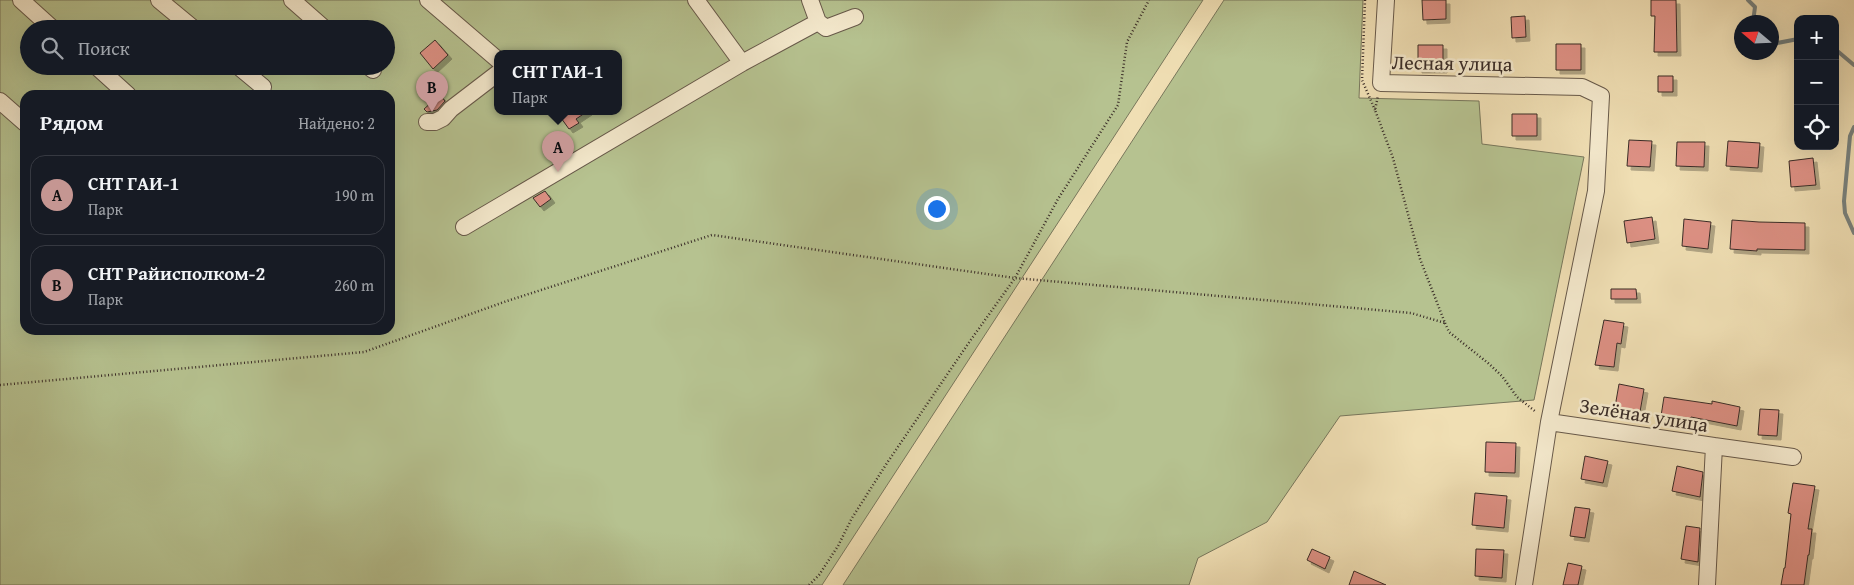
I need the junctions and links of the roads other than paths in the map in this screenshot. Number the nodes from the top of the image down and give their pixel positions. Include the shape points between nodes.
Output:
1 (21, 0) edge
2 (159, 0) edge
3 (292, 0) edge
4 (428, 0) edge
5 (696, 0) edge
6 (810, 0) edge
7 (1386, 0) edge
8 (855, 17) dead end
9 (43, 20) edge
10 (183, 20) edge
11 (315, 20) edge
12 (818, 22) junction
13 (494, 57) edge
14 (742, 63) junction
15 (106, 75) edge
16 (248, 75) edge
17 (494, 76) edge
18 (262, 87) dead end
19 (122, 90) edge
20 (0, 101) edge
21 (20, 119) edge
22 (427, 122) dead end
23 (464, 227) dead end
24 (1549, 422) junction
25 (1714, 446) junction
26 (1793, 458) dead end
27 (1524, 585) edge
28 (1707, 585) edge

1 - 9 street
2 - 10 street
3 - 11 street
4 - 13 street
5 - 14 street
6 - 12 street
7 - 24 street, Лесная улица via 1381,82 1582,87 1601,96 1596,190
8 - 12 street via 826,28
12 - 14 street
14 - 23 street
15 - 19 street
16 - 18 street
17 - 22 street via 443,118
20 - 21 street
24 - 25 street, Зелёная улица
24 - 27 street
25 - 26 street
25 - 28 street, Зелёная улица

